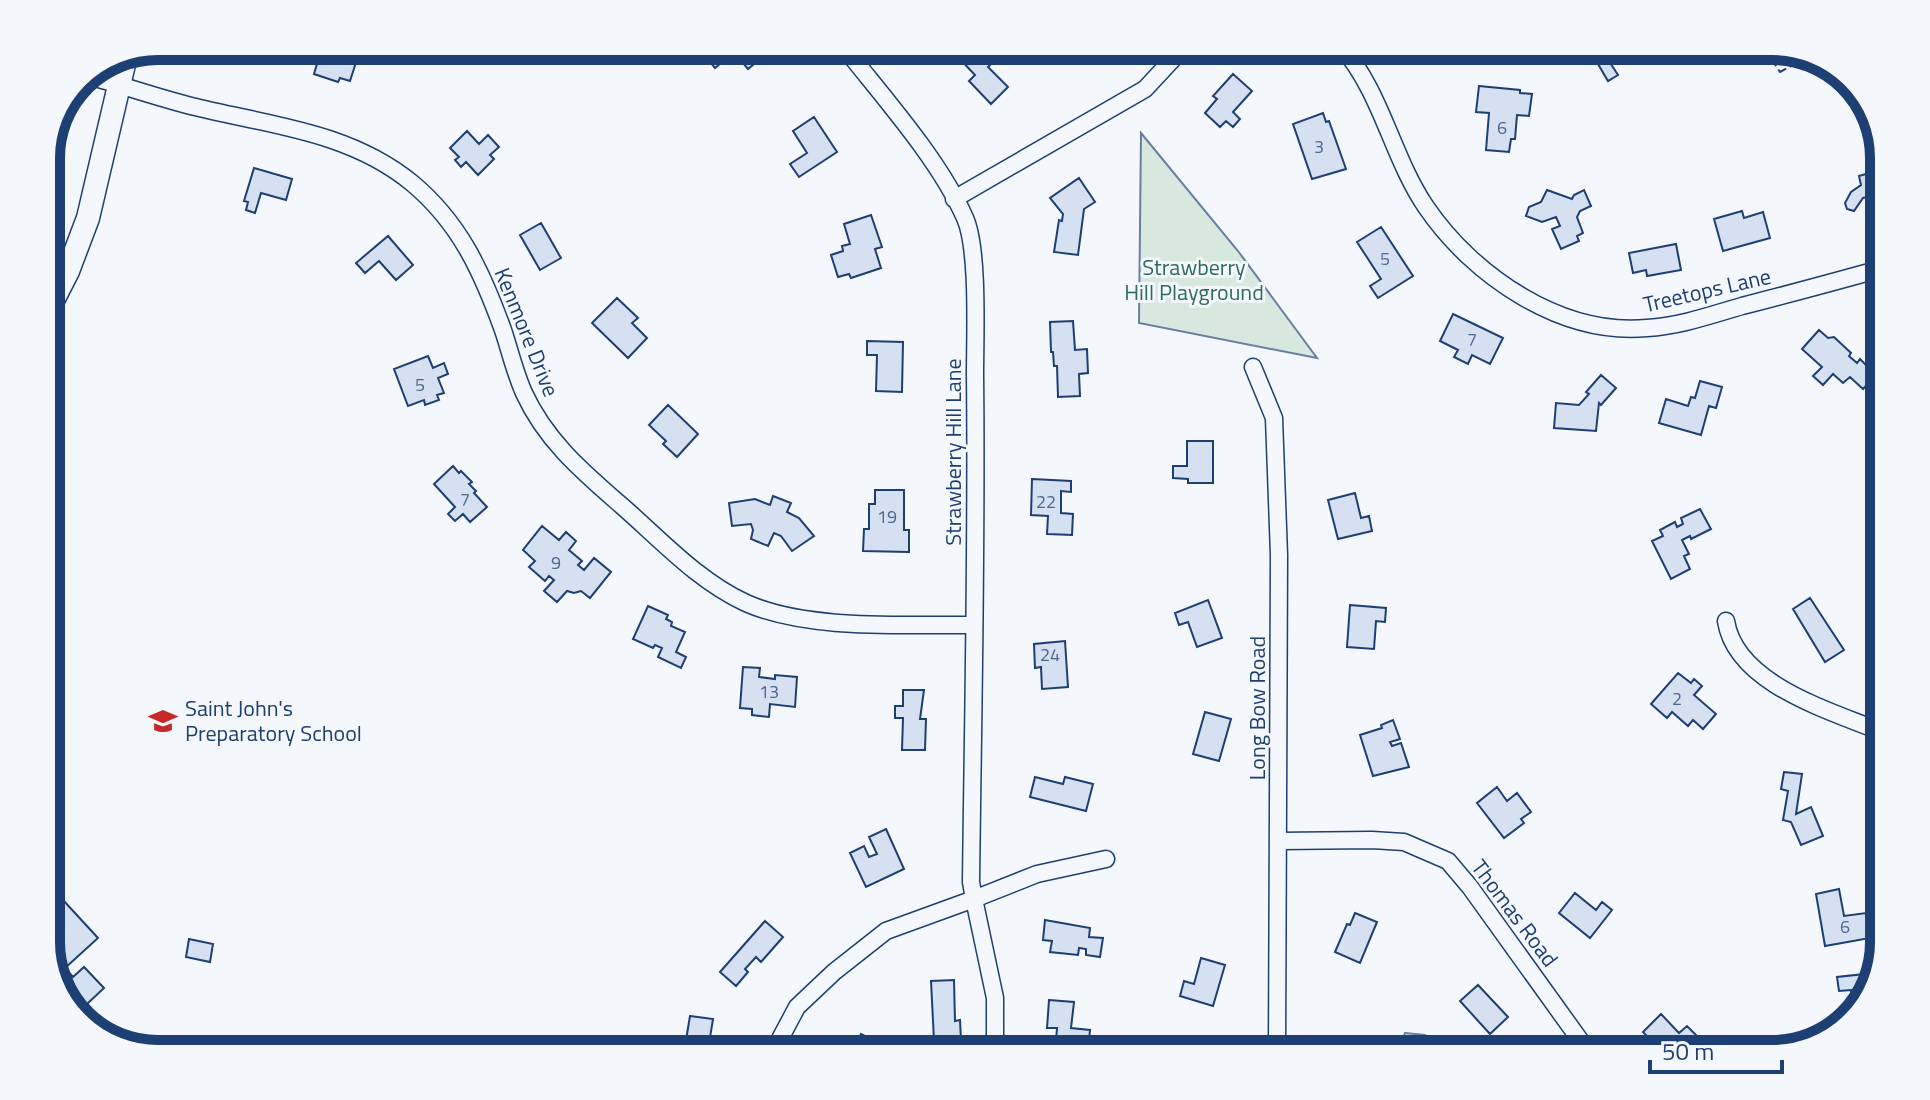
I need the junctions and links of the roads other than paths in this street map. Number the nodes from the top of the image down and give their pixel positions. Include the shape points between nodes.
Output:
1 (854, 60) edge
2 (1172, 60) edge
3 (1352, 60) edge
4 (124, 66) edge
5 (100, 79) edge
6 (119, 85) junction
7 (954, 199) junction
8 (1870, 273) edge
9 (60, 287) edge
10 (1253, 367) dead end
11 (1726, 621) dead end
12 (973, 625) junction
13 (1870, 727) edge
14 (1279, 841) junction
15 (1106, 859) dead end
16 (974, 899) junction
17 (779, 1040) edge
18 (995, 1040) edge
19 (1277, 1040) edge
20 (1580, 1040) edge

1 - 7 street, Strawberry Hill Lane
2 - 7 street via 1145,89
3 - 8 street, Treetops Lane via 1433,216 1491,276 1551,310 1597,325 1645,329
4 - 6 street
5 - 6 street, Kenmore Drive
6 - 9 street via 88,218
6 - 12 street, Kenmore Drive via 348,144 413,184 460,234 483,277 523,391 556,445 711,583 744,602 797,618
7 - 12 street, Strawberry Hill Lane via 967,220 972,256
10 - 14 street, Long Bow Road via 1274,418
11 - 13 street via 1732,644 1764,677
12 - 16 street, Strawberry Hill Lane
14 - 19 street, Long Bow Road
14 - 20 street, Thomas Road via 1404,842 1448,861
15 - 16 street via 1037,874
16 - 17 street via 886,931 797,1007
16 - 18 street, Strawberry Hill Lane via 995,998

